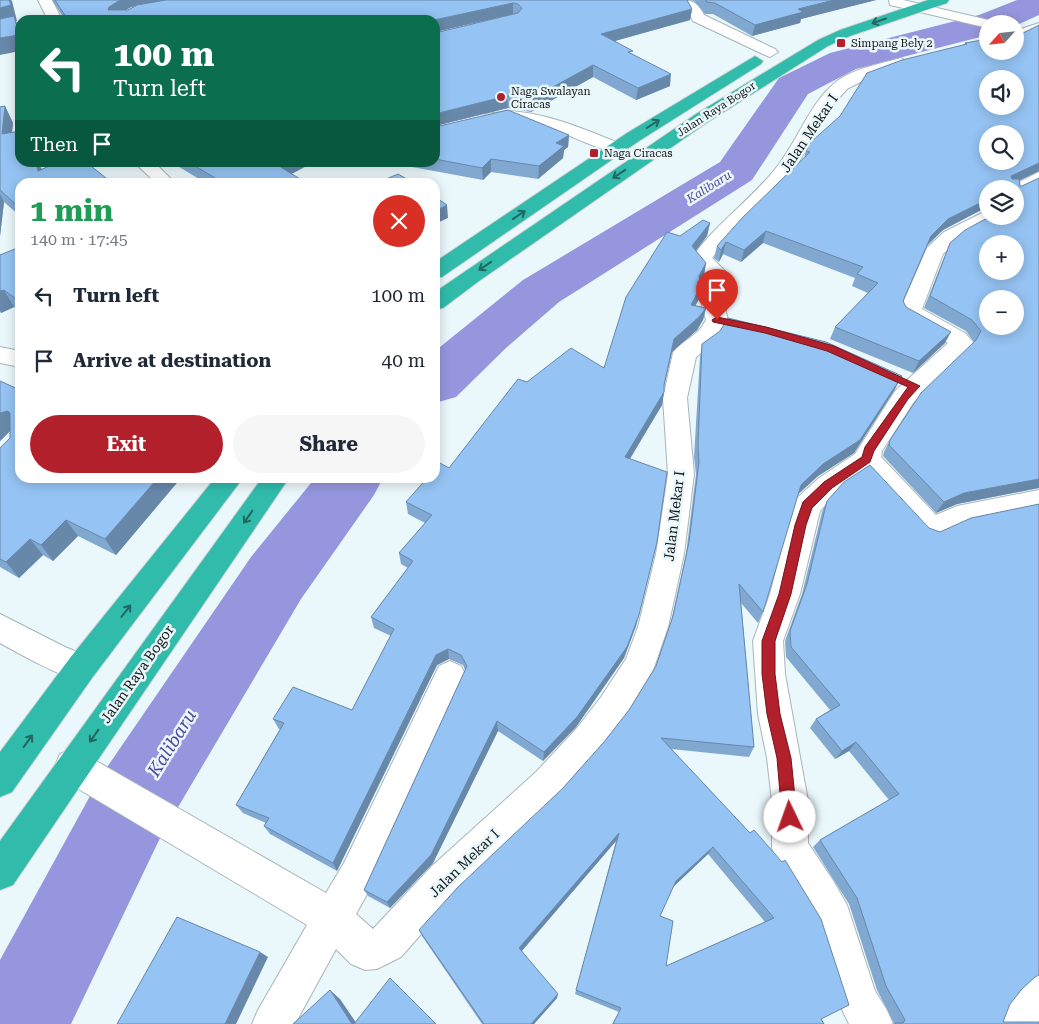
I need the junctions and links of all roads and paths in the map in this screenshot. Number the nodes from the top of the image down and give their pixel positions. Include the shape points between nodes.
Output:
1 (45, 0) edge
2 (683, 0) edge
3 (942, 0) edge
4 (946, 0) edge
5 (902, 4) edge
6 (52, 15) edge
7 (977, 20) edge
8 (1039, 27) edge
9 (810, 31) dead end
10 (1024, 32) edge
11 (1024, 37) edge
12 (1039, 41) edge
13 (778, 48) joint
14 (917, 59) edge
15 (568, 110) dead end
16 (550, 121) junction
17 (474, 123) edge
18 (616, 130) dead end
19 (633, 137) junction
20 (616, 148) junction
21 (149, 167) edge
22 (161, 178) edge
23 (1039, 178) edge
24 (1024, 186) edge
25 (979, 221) edge
26 (440, 269) edge
27 (440, 299) edge
28 (0, 355) edge
29 (15, 358) edge
30 (866, 459) junction
31 (226, 483) edge
32 (273, 483) edge
33 (1039, 501) edge
34 (0, 627) edge
35 (81, 668) junction
36 (450, 676) dead end
37 (85, 773) junction
38 (0, 780) edge
39 (0, 872) edge
40 (332, 918) junction
41 (1039, 994) edge
42 (272, 1024) edge
43 (873, 1024) edge
44 (1012, 1024) edge

1 - 6 street
2 - 13 street via 694,9 698,18
3 - 5 highway, Jalan Raya Bogor
4 - 7 street
5 - 7 street
5 - 9 highway, Jalan Raya Bogor
5 -> 27 highway, Jalan Raya Bogor via 773,72
8 - 10 street
11 - 12 street
19 -> 13 highway, Jalan Raya Bogor
14 - 40 street, Jalan Mekar I via 854,78 841,86 784,172 710,243 701,259 717,274 709,290 729,323 685,353 675,398 681,474 670,554 640,666 613,708 548,784 446,879 387,943 377,949 365,950
15 - 16 street
16 - 17 street via 508,115
16 - 20 street
18 - 19 street
19 - 20 highway, Jalan Raya Bogor
26 -> 20 highway, Jalan Raya Bogor
21 - 22 street
23 - 24 street
25 - 30 street via 951,236 934,252 910,312 961,342 960,345 906,383 904,397 868,450
28 - 29 street
30 - 33 street via 933,530 957,517
30 - 43 street via 828,485 807,506 785,594 768,641 774,714 790,802 790,848 833,919 858,1001
35 -> 31 highway
32 -> 37 highway, Jalan Raya Bogor
34 - 35 street
38 -> 35 highway
36 - 40 street via 357,876
37 - 39 highway, Jalan Raya Bogor
37 - 40 street
40 - 42 street
41 - 44 street

